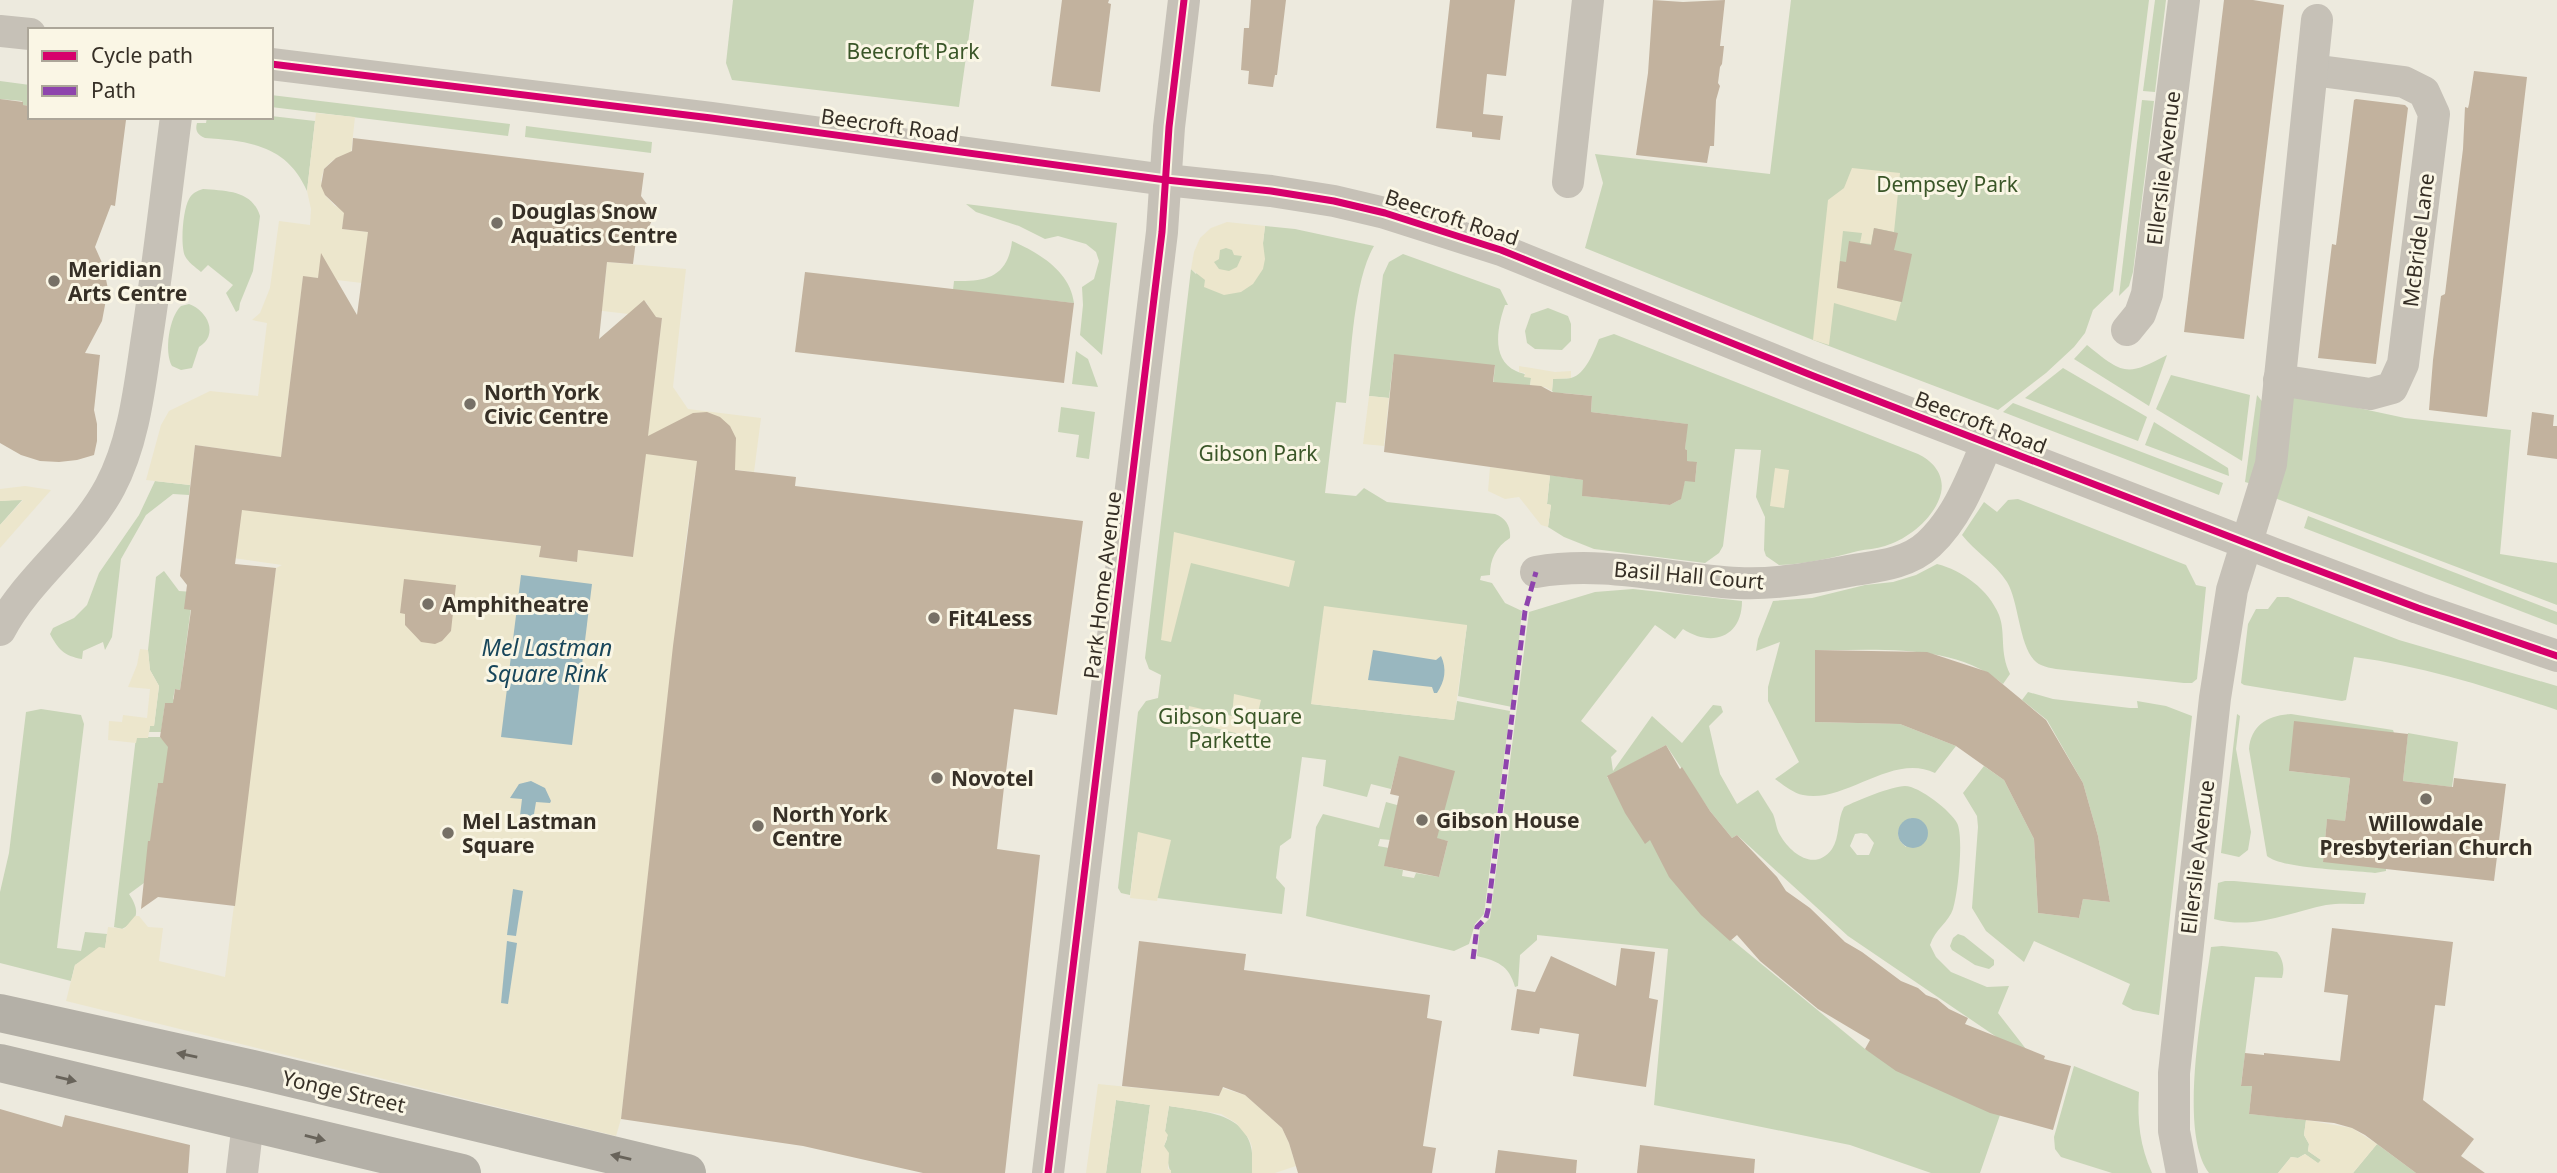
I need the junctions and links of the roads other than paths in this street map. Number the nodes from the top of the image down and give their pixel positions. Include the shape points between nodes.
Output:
1 (1184, 0) edge
2 (1588, 0) edge
3 (2183, 0) edge
4 (2317, 20) dead end
5 (0, 31) edge
6 (28, 34) edge
7 (273, 64) edge
8 (2312, 70) junction
9 (176, 119) edge
10 (1166, 180) junction
11 (1568, 182) dead end
12 (2126, 330) dead end
13 (2279, 380) junction
14 (1987, 443) junction
15 (2246, 542) junction
16 (1535, 572) dead end
17 (1, 627) edge
18 (2557, 656) edge
19 (0, 1013) edge
20 (0, 1063) edge
21 (248, 1122) junction
22 (242, 1173) edge
23 (462, 1173) edge
24 (687, 1173) edge
25 (1048, 1173) edge
26 (2182, 1173) edge

1 - 10 street, Park Home Avenue
2 - 11 street
3 - 12 street, Ellerslie Avenue via 2147,294 2140,314
4 - 8 street
5 - 6 street
7 - 10 street, Beecroft Road
8 - 13 street
8 - 13 street, McBride Lane via 2404,82 2424,92 2434,114 2403,364 2392,388 2370,394
9 - 17 street via 157,275 128,441 105,497
10 - 14 street, Beecroft Road via 1325,200 1424,224 1501,250
10 - 25 street, Park Home Avenue
13 - 15 street via 2271,464
14 - 15 street, Beecroft Road
14 - 16 street, Basil Hall Court via 1964,497 1945,525 1921,550 1892,563 1811,579 1754,583 1601,567
15 - 18 street, Beecroft Road
15 - 26 street, Ellerslie Avenue via 2232,590 2215,698 2181,996 2173,1102
24 -> 19 main road, Yonge Street
20 -> 21 main road
21 - 22 street
21 -> 23 main road

